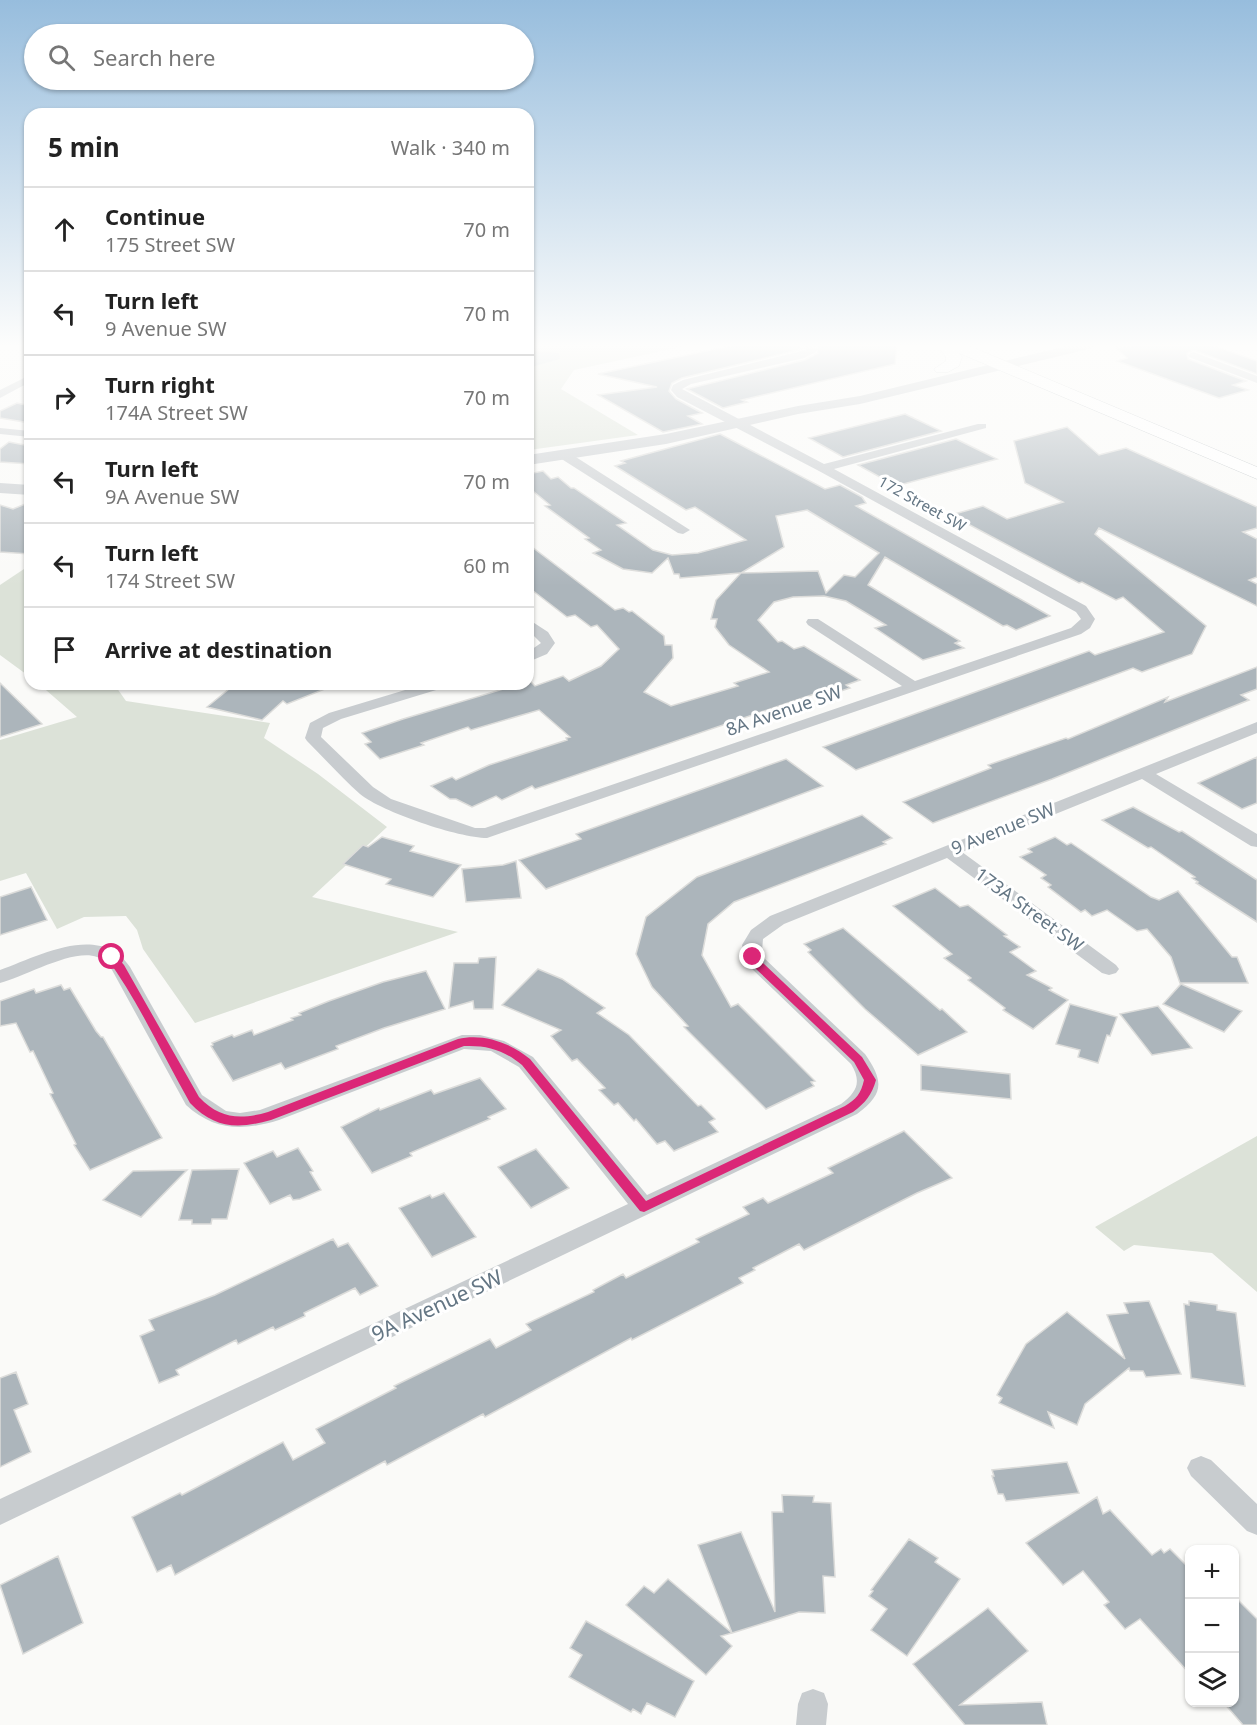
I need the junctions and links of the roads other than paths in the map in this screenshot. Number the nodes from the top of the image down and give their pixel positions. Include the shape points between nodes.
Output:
1 (730, 426) edge
2 (740, 426) edge
3 (982, 426) dead end
4 (1142, 426) edge
5 (1179, 426) edge
6 (0, 431) edge
7 (24, 433) edge
8 (564, 455) junction
9 (1257, 458) edge
10 (534, 459) edge
11 (823, 468) junction
12 (1257, 474) edge
13 (0, 488) edge
14 (24, 490) edge
15 (683, 530) dead end
16 (1088, 619) joint
17 (813, 622) dead end
18 (534, 628) edge
19 (534, 654) edge
20 (914, 687) junction
21 (421, 690) edge
22 (1257, 727) edge
23 (1143, 773) junction
24 (1257, 842) edge
25 (949, 851) junction
26 (1109, 969) dead end
27 (0, 977) edge
28 (868, 1090) joint
29 (644, 1208) junction
30 (1201, 1468) dead end
31 (0, 1512) edge
32 (1257, 1522) edge

1 - 8 street
2 - 11 street, 172 Street SW
3 - 11 street
4 - 12 main road
5 - 9 main road
6 - 7 street
8 - 10 street
8 - 15 street
11 - 16 street, 172 Street SW via 1081,609
13 - 14 street
16 - 20 street, 8A Avenue SW via 1076,631
17 - 20 street
18 - 19 street via 547,640 546,647
20 - 21 street, 8A Avenue SW via 487,833 461,830 385,803 316,744 312,732 316,726 335,716
22 - 23 street, 9 Avenue SW
23 - 24 street
23 - 25 street, 9 Avenue SW
25 - 26 street, 173A Street SW
25 - 28 street, 9 Avenue SW via 777,920 753,939 751,948 759,966 858,1059 870,1080
27 - 29 street via 90,949 112,957 194,1100 219,1118 236,1122 271,1115 462,1042 482,1041 513,1051
28 - 29 street, 9A Avenue SW via 849,1109
29 - 31 street, 9A Avenue SW
30 - 32 street

